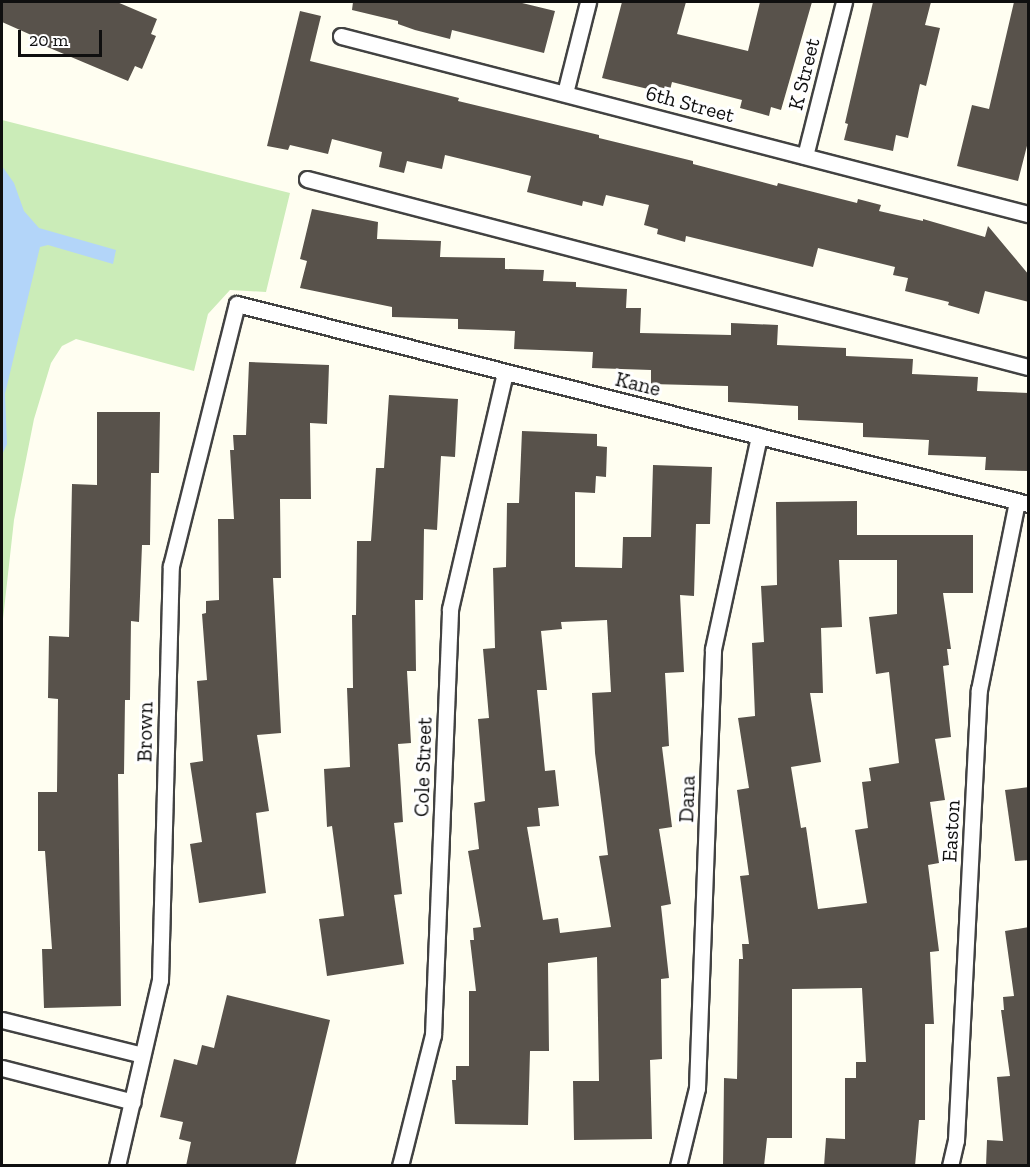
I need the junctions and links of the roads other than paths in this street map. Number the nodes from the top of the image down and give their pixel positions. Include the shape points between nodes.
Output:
1 (588, 2) edge
2 (844, 2) edge
3 (341, 36) dead end
4 (565, 93) junction
5 (805, 156) junction
6 (307, 179) dead end
7 (1029, 214) edge
8 (237, 304) joint
9 (1029, 367) edge
10 (504, 372) junction
11 (759, 436) junction
12 (1023, 503) edge
13 (2, 1020) edge
14 (142, 1055) junction
15 (2, 1068) edge
16 (133, 1102) junction
17 (117, 1166) edge
18 (400, 1166) edge
19 (678, 1166) edge
20 (950, 1166) edge

1 - 4 lane
2 - 5 lane, K Street
3 - 4 lane, 6th Street
4 - 5 lane, 6th Street
5 - 7 lane, 6th Street
6 - 9 lane
8 - 10 lane, Kane
8 - 14 lane, Brown via 171,566 160,980
10 - 11 lane, Kane
10 - 18 lane, Cole Street via 450,609 433,1035
11 - 12 lane, Kane
11 - 19 lane, Dana via 713,650 697,1088
12 - 20 lane, Easton via 979,690 956,1140
13 - 14 lane
14 - 16 lane, Brown
15 - 16 lane
16 - 17 lane, Brown

